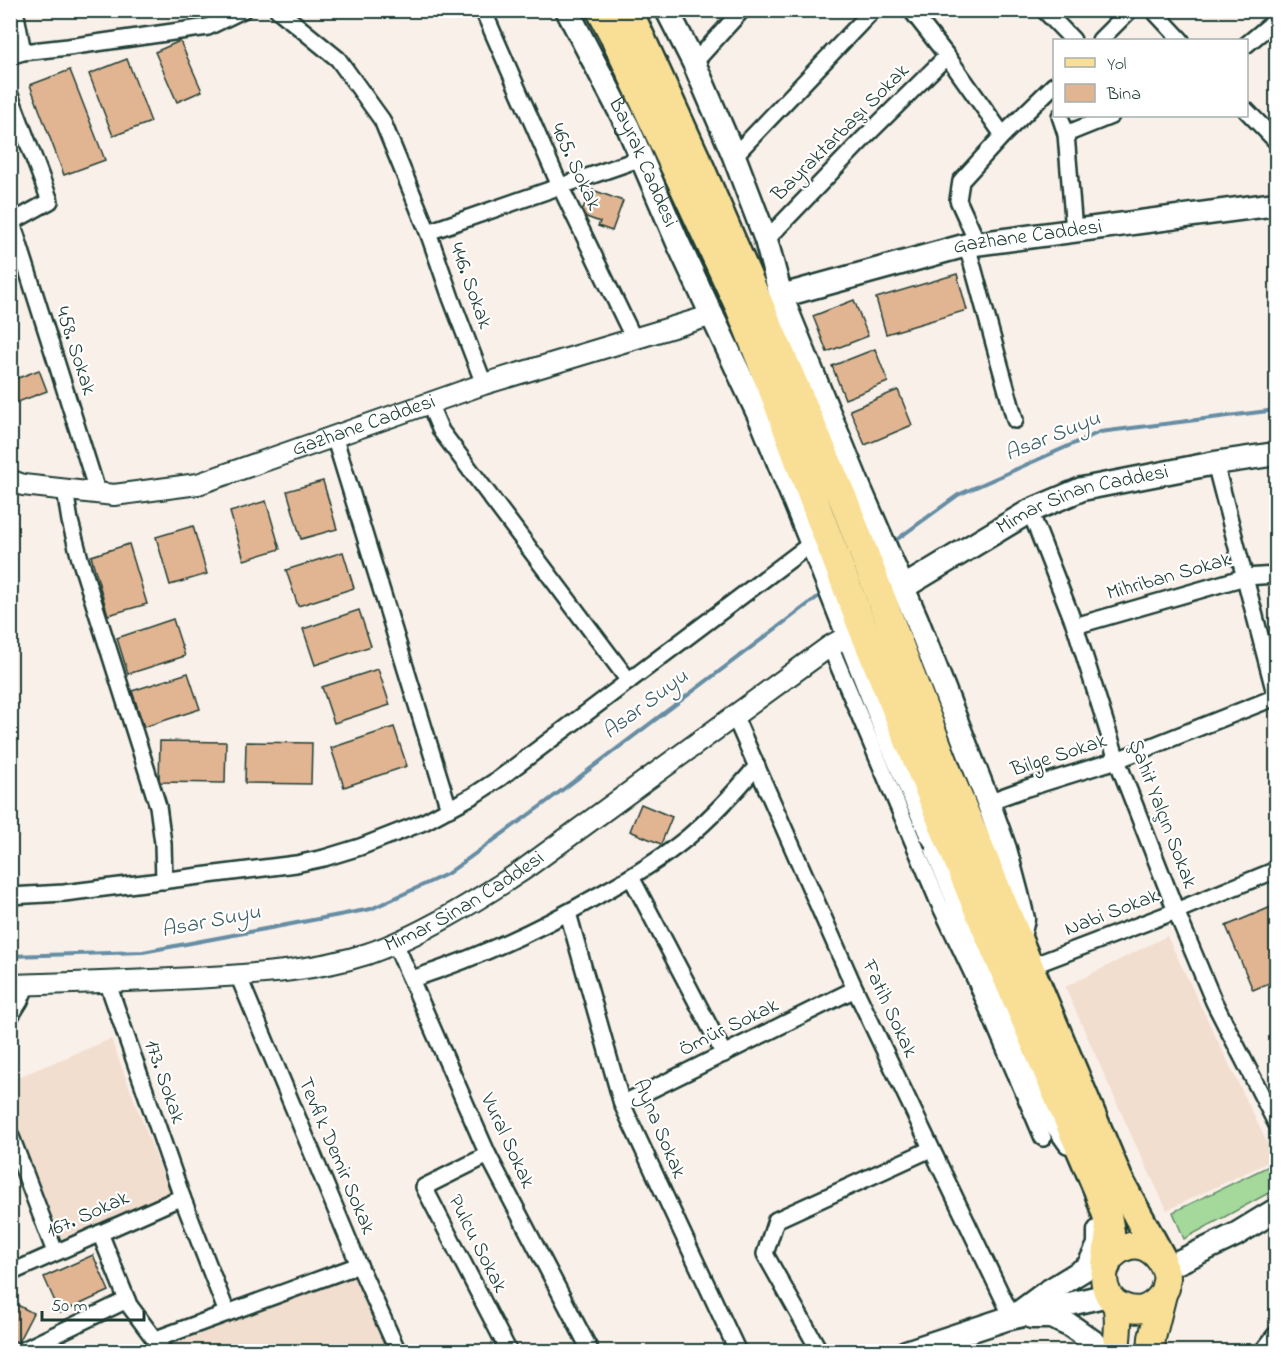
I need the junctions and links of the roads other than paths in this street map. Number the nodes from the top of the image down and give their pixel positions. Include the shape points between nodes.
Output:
1 (15, 10) edge
2 (243, 10) edge
3 (278, 10) edge
4 (483, 10) edge
5 (567, 10) edge
6 (595, 10) edge
7 (601, 10) edge
8 (667, 10) edge
9 (742, 10) edge
10 (873, 10) edge
11 (911, 10) edge
12 (1044, 10) edge
13 (1130, 10) edge
14 (1153, 10) edge
15 (1276, 20) edge
16 (627, 21) edge
17 (1072, 39) edge
18 (1101, 39) edge
19 (1180, 39) edge
20 (1248, 43) edge
21 (17, 54) edge
22 (947, 56) junction
23 (694, 63) junction
24 (1053, 91) edge
25 (10, 95) edge
26 (1248, 112) edge
27 (1060, 117) edge
28 (1108, 117) edge
29 (1273, 133) edge
30 (1066, 134) junction
31 (1003, 135) junction
32 (734, 156) junction
33 (642, 158) junction
34 (560, 186) junction
35 (1276, 204) edge
36 (11, 223) edge
37 (1074, 231) junction
38 (428, 232) junction
39 (766, 240) junction
40 (973, 245) junction
41 (781, 296) junction
42 (713, 315) junction
43 (634, 339) junction
44 (484, 384) junction
45 (429, 403) junction
46 (1015, 420) dead end
47 (334, 436) junction
48 (1276, 454) edge
49 (1215, 463) junction
50 (10, 480) edge
51 (65, 490) junction
52 (98, 494) junction
53 (852, 495) junction
54 (1030, 511) junction
55 (816, 538) junction
56 (1276, 575) edge
57 (1245, 577) junction
58 (894, 588) junction
59 (1075, 626) junction
60 (845, 632) junction
61 (629, 681) junction
62 (1276, 697) edge
63 (734, 715) junction
64 (1117, 760) junction
65 (757, 766) junction
66 (988, 802) junction
67 (449, 809) junction
68 (923, 831) junction
69 (1276, 870) edge
70 (631, 877) junction
71 (164, 881) junction
72 (10, 896) edge
73 (973, 897) junction
74 (1176, 911) junction
75 (568, 913) junction
76 (1018, 941) junction
77 (395, 943) junction
78 (1029, 967) junction
79 (238, 975) junction
80 (412, 979) junction
81 (106, 981) junction
82 (19, 984) edge
83 (855, 989) junction
84 (10, 1017) edge
85 (724, 1054) junction
86 (622, 1104) junction
87 (1276, 1123) edge
88 (10, 1134) edge
89 (1043, 1138) dead end
90 (931, 1149) junction
91 (488, 1155) junction
92 (1095, 1182) junction
93 (182, 1197) junction
94 (1276, 1210) edge
95 (100, 1233) junction
96 (55, 1252) junction
97 (359, 1265) junction
98 (1106, 1265) junction
99 (1164, 1272) junction
100 (10, 1273) edge
101 (128, 1300) junction
102 (227, 1313) junction
103 (1012, 1317) junction
104 (1114, 1319) edge
105 (1276, 1334) edge
106 (160, 1345) edge
107 (1155, 1347) edge
108 (19, 1352) edge
109 (398, 1352) edge
110 (509, 1352) edge
111 (591, 1352) edge
112 (738, 1352) edge
113 (820, 1352) edge
114 (906, 1352) edge
115 (1101, 1352) edge
116 (1262, 1352) edge

1 - 21 street
2 - 21 street via 208,27
3 - 38 street via 338,59 382,120
4 - 34 street, 465. Sokak
5 - 33 main road, Bayrak Caddesi
6 - 16 main road
7 - 16 highway
8 - 23 main road
9 - 23 street
10 - 32 street
11 - 22 street
12 - 17 street
13 - 18 street
14 - 19 street
15 - 20 street
16 - 53 highway
16 - 55 highway via 775,395
22 - 31 street
22 - 39 street, Bayraktarbaşı Sokak
23 - 32 main road
24 - 31 street
25 - 36 street via 50,201
26 - 29 street
27 - 30 street
28 - 30 street
30 - 37 street
31 - 40 street via 961,181 958,200
32 - 39 main road
33 - 34 street, 446. Sokak
33 - 42 main road, Bayrak Caddesi
34 - 38 street, 446. Sokak
34 - 43 street, 465. Sokak
35 - 37 main road, Gazhane Caddesi
36 - 52 street, 458. Sokak
37 - 40 main road, Gazhane Caddesi
38 - 44 street, 446. Sokak
39 - 41 main road
40 - 41 main road, Gazhane Caddesi
40 - 46 street
41 - 53 main road
42 - 43 street, Gazhane Caddesi
42 - 55 main road, Bayrak Caddesi
43 - 44 street, Gazhane Caddesi
44 - 45 street, Gazhane Caddesi
45 - 47 street, Gazhane Caddesi
45 - 61 street via 441,431
47 - 52 street, Gazhane Caddesi via 198,484
47 - 67 street
48 - 49 main road, Mimar Sinan Caddesi
49 - 54 main road, Mimar Sinan Caddesi via 1082,489
49 - 57 street
50 - 51 street, Gazhane Caddesi
51 - 52 street, Gazhane Caddesi
51 - 71 street via 80,559 158,806
53 - 58 highway
54 - 58 main road, Mimar Sinan Caddesi
54 - 59 street, Şahit Yalçın Sokak
55 - 60 highway
55 - 61 street
56 - 57 street, Mihriban Sokak
57 - 59 street, Mihriban Sokak
57 - 62 street
58 - 66 main road
58 - 76 highway via 948,774
59 - 64 street, Şahit Yalçın Sokak
60 - 63 street, Mimar Sinan Caddesi
60 - 68 main road
60 - 73 highway
61 - 67 street via 500,778
62 - 64 street, Bilge Sokak
63 - 65 street, Fatih Sokak
63 - 77 street, Mimar Sinan Caddesi via 523,870
64 - 66 street, Bilge Sokak
64 - 74 street, Şahit Yalçın Sokak
65 - 70 street via 687,838
65 - 83 street, Fatih Sokak
66 - 76 main road via 1023,919
67 - 71 street via 394,835 324,858
68 - 73 main road
68 - 89 street via 939,903
68 - 92 main road via 1050,1115
69 - 74 street, Nabi Sokak
70 - 75 street
70 - 85 street
71 - 72 street
73 - 92 highway
74 - 78 street, Nabi Sokak
74 - 87 street, Şahit Yalçın Sokak via 1214,1002
75 - 80 street via 497,948
75 - 86 street, Ayna Sokak
76 - 78 highway
77 - 79 street, Mimar Sinan Caddesi via 328,964
77 - 80 street, Vural Sokak
78 - 99 highway via 1118,1179
79 - 81 street, Mimar Sinan Caddesi
79 - 97 street, Tevfik Demir Sokak
80 - 91 street, Vural Sokak
81 - 82 street, Mimar Sinan Caddesi
81 - 93 street, 173. Sokak
82 - 84 street via 20,1001
83 - 85 street, Ömür Sokak
83 - 90 street, Fatih Sokak
85 - 86 street, Ömür Sokak
86 - 112 street, Ayna Sokak
88 - 96 street
90 - 103 street, Fatih Sokak
90 - 113 street via 776,1220 765,1254
91 - 110 street, Pulcu Sokak via 424,1187
91 - 111 street, Vural Sokak
92 - 98 highway via 1110,1232
92 - 103 main road via 1099,1245 1089,1267
93 - 95 street, 167. Sokak
93 - 102 street, 173. Sokak
94 - 99 main road
95 - 96 street, 167. Sokak
95 - 101 street
96 - 100 street, 167. Sokak
97 - 102 street
97 - 109 street, Tevfik Demir Sokak
98 - 99 main road via 1121,1249 1143,1247 1153,1251
98 - 104 main road via 1104,1282
99 - 104 main road via 1161,1297 1154,1304 1144,1309 1124,1308
99 - 107 main road
101 - 106 street
101 - 108 street
102 - 106 street
103 - 104 main road
103 - 114 main road
103 - 115 main road via 1052,1317 1095,1343
105 - 116 street

